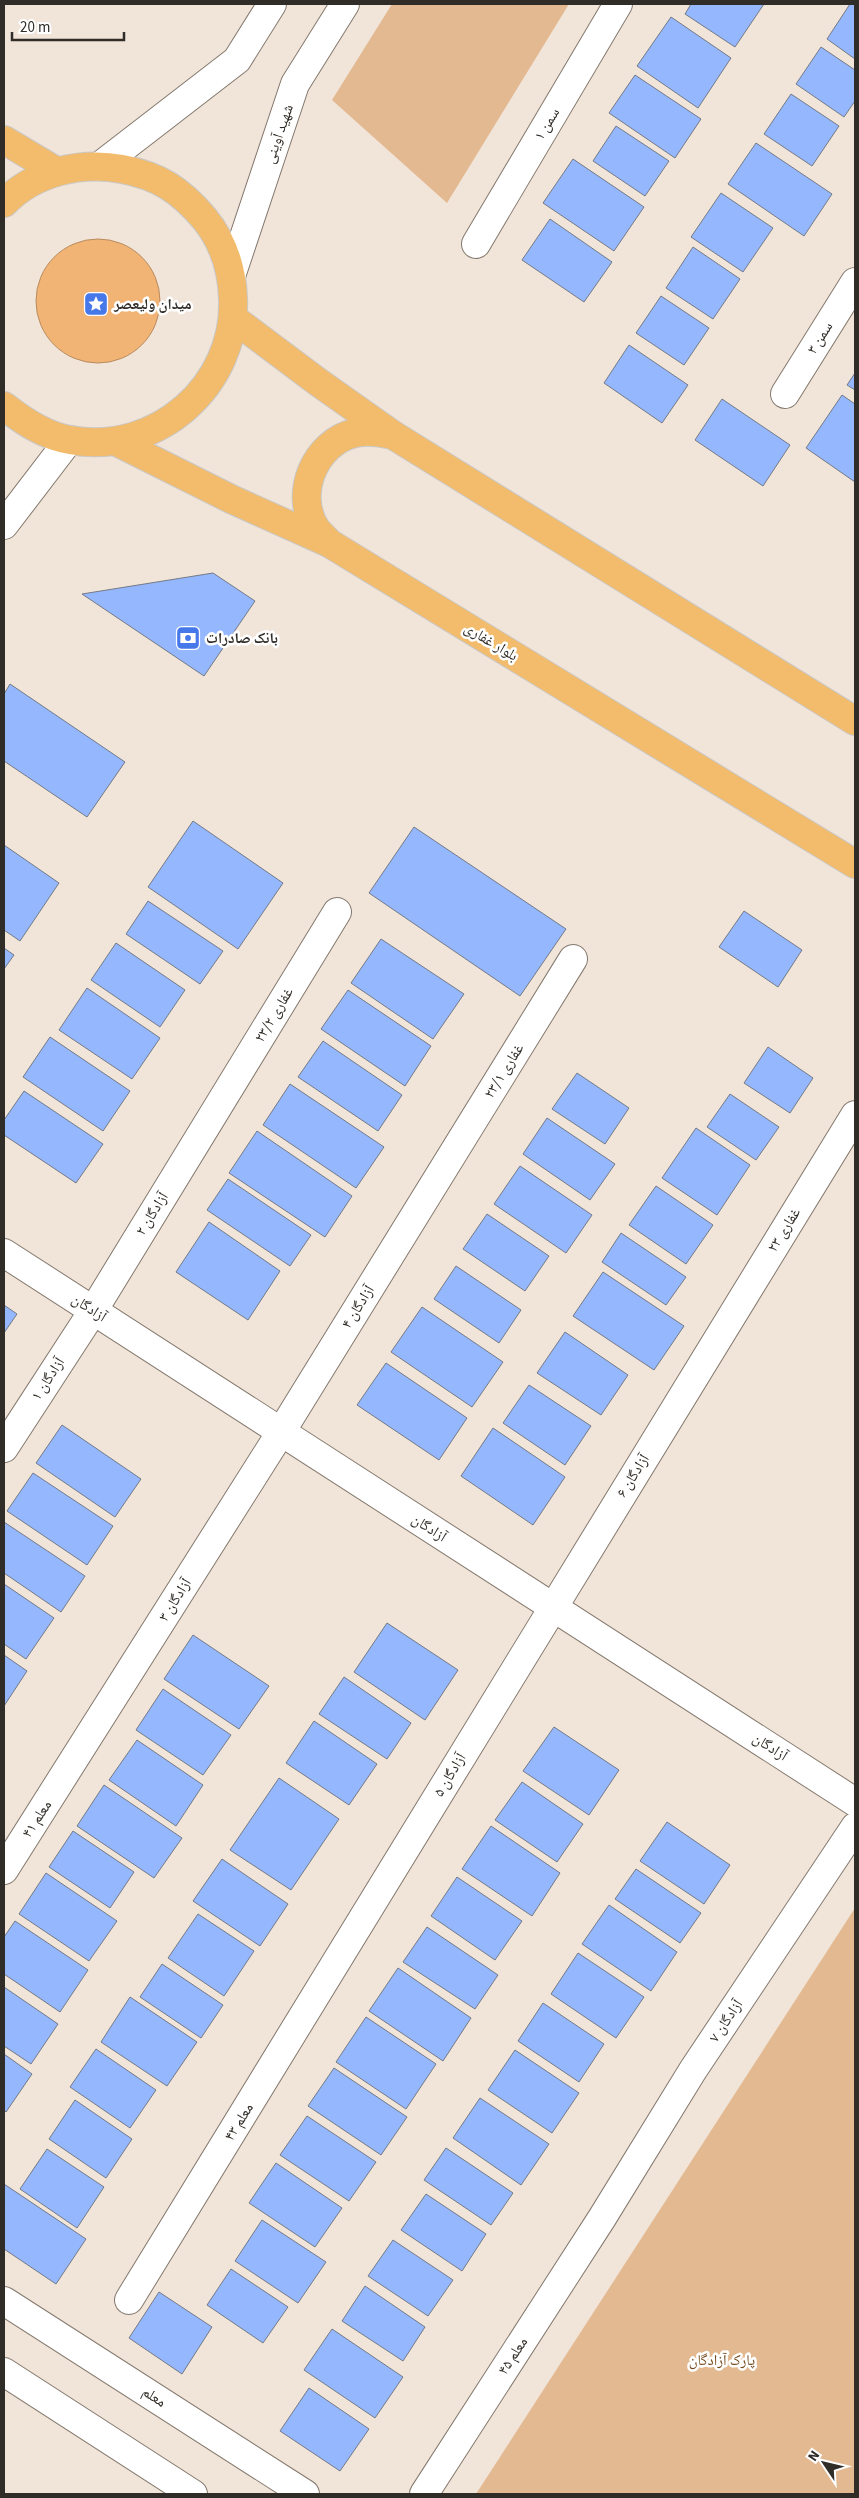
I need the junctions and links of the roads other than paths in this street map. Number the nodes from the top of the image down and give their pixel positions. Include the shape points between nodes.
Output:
1 (272, 4) edge
2 (345, 4) edge
3 (618, 4) edge
4 (4, 140) edge
5 (101, 165) junction
6 (56, 171) junction
7 (4, 202) edge
8 (476, 244) dead end
9 (232, 273) junction
10 (855, 282) edge
11 (234, 319) junction
12 (785, 394) dead end
13 (4, 406) edge
14 (393, 435) junction
15 (69, 440) junction
16 (115, 442) junction
17 (4, 525) edge
18 (329, 543) junction
19 (855, 722) edge
20 (855, 864) edge
21 (337, 912) dead end
22 (573, 959) dead end
23 (855, 1115) edge
24 (211, 1118) joint
25 (435, 1183) joint
26 (4, 1253) edge
27 (93, 1310) junction
28 (713, 1346) joint
29 (281, 1432) junction
30 (4, 1448) edge
31 (552, 1607) junction
32 (70, 1768) joint
33 (855, 1802) edge
34 (855, 1828) edge
35 (4, 1870) edge
36 (348, 1944) joint
37 (602, 2218) joint
38 (129, 2300) dead end
39 (4, 2301) edge
40 (4, 2372) edge
41 (193, 2494) edge
42 (305, 2494) edge
43 (424, 2494) edge

1 - 5 street via 237,60
2 - 9 street, شهید آوینی via 295,84
3 - 8 street, سمن ۱
4 - 6 main road
5 - 6 main road
5 - 9 main road via 146,173 185,196 215,231
6 - 7 main road via 15,191
9 - 11 main road
10 - 12 street, سمن ۳
11 - 14 main road
11 - 16 main road via 225,355 207,386 182,413 150,432
13 - 15 main road via 26,424
14 - 18 main road via 373,431 354,433 335,441 321,454 311,471 307,490 308,510 316,528
14 - 19 main road
15 - 16 main road
15 - 17 street
16 - 18 main road, بلوار غفاری
18 - 20 main road, بلوار غفاری
21 - 24 street, غفاری ۲۳/۲
22 - 25 street, غفاری ۲۳/۱
23 - 28 street, غفاری ۲۳
24 - 27 street, آزادگان ۲
25 - 29 street, آزادگان ۴
26 - 27 street, آزادگان
27 - 29 street, آزادگان
27 - 30 street, آزادگان ۱
28 - 31 street, آزادگان ۶
29 - 31 street, آزادگان
29 - 32 street, آزادگان ۳
31 - 33 street, آزادگان
31 - 36 street, آزادگان ۵
32 - 35 street, معلم ۴۱
34 - 37 street, آزادگان ۷ via 693,2070
36 - 38 street, معلم ۴۳
37 - 43 street, معلم ۴۵
39 - 42 street, معلم
40 - 41 street

